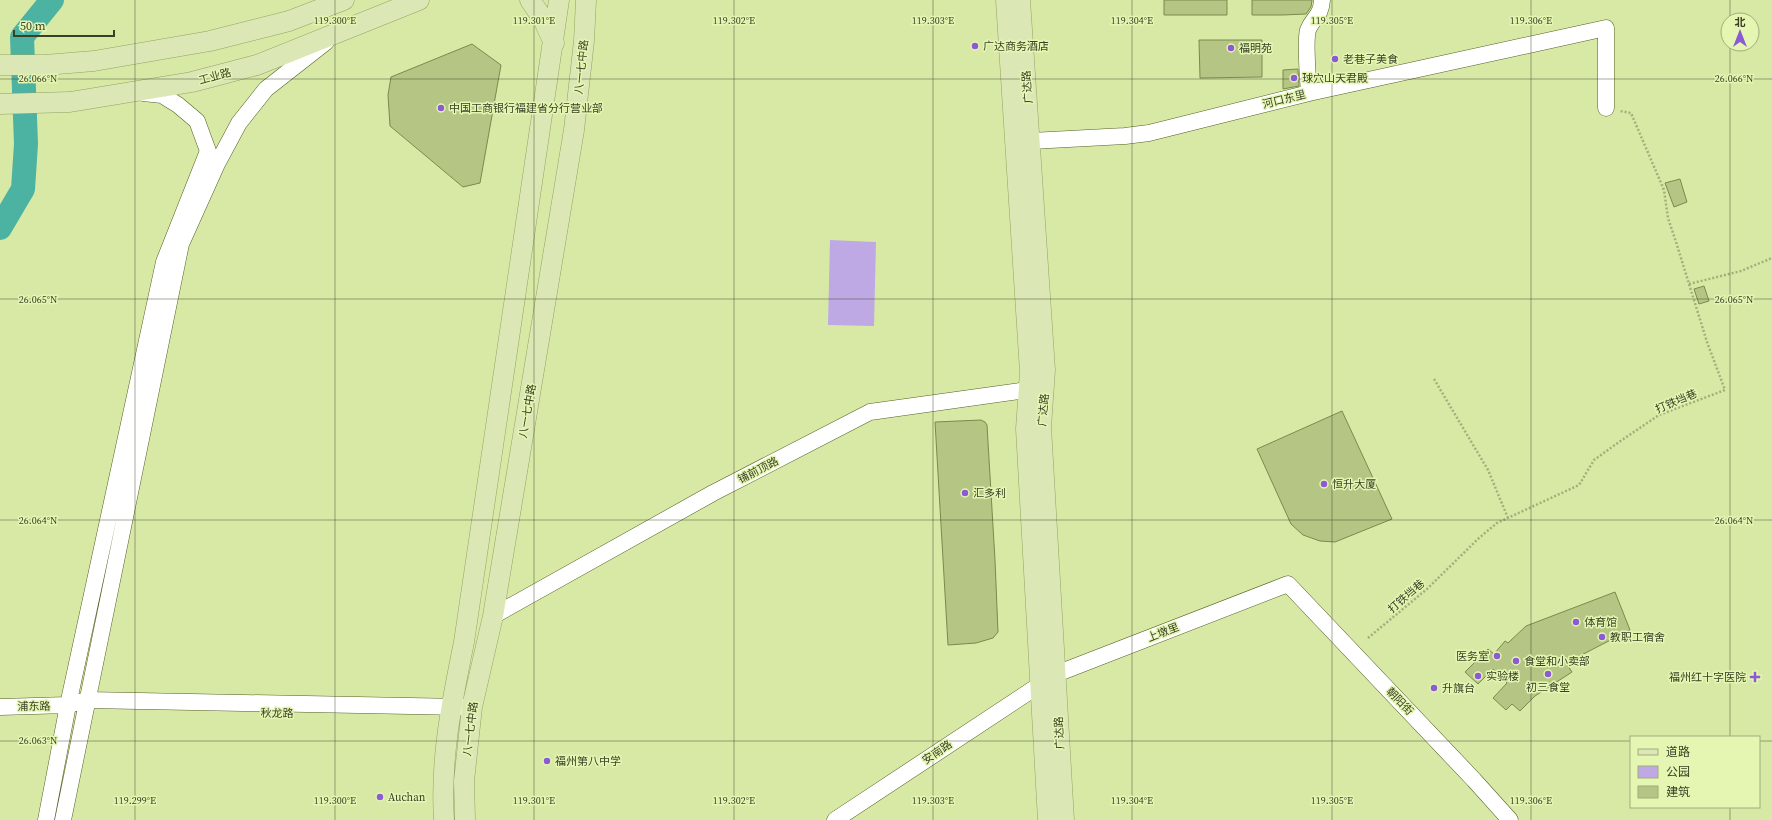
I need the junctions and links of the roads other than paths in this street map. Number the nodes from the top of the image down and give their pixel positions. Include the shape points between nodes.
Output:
1 (344, 0) edge
2 (419, 0) edge
3 (530, 0) edge
4 (559, 0) edge
5 (586, 0) edge
6 (601, 0) edge
7 (1006, 0) edge
8 (1020, 0) edge
9 (1322, 0) edge
10 (337, 33) junction
11 (584, 41) junction
12 (554, 43) junction
13 (5, 65) edge
14 (134, 92) junction
15 (1308, 93) junction
16 (8, 104) edge
17 (1606, 108) road end
18 (1031, 141) junction
19 (1037, 388) junction
20 (1288, 584) joint
21 (493, 616) junction
22 (1048, 679) junction
23 (68, 705) junction
24 (86, 705) junction
25 (0, 706) edge
26 (450, 712) junction
27 (471, 714) junction
28 (46, 820) edge
29 (63, 820) edge
30 (444, 820) edge
31 (465, 820) edge
32 (835, 820) edge
33 (1048, 820) edge
34 (1064, 820) edge
35 (1510, 820) edge

1 - 13 main road via 289,21 210,41 94,61
2 - 10 main road, 工业路
3 - 12 main road via 543,19
4 - 12 main road, 八一七中路
5 - 11 main road, 八一七中路
6 - 11 main road via 593,26
7 - 19 main road, 广达路 via 1030,372
8 - 18 main road, 广达路
9 - 15 street via 1318,16 1308,31
10 - 14 main road, 工业路 via 257,65 192,82
10 - 24 street via 266,89 239,123 217,164 181,244
11 - 21 main road, 八一七中路 via 574,130
12 - 26 main road, 八一七中路 via 467,619
14 - 16 main road, 工业路 via 70,102
14 - 23 street via 162,94 198,121 208,152 164,262
15 - 17 street, 河口东里 via 1606,28
15 - 18 street, 河口东里 via 1138,135
18 - 19 main road, 广达路
19 - 21 street, 铺前顶路 via 870,412 713,493
19 - 22 main road, 广达路 via 1026,429
20 - 22 street, 上墩里
20 - 35 street, 朝阳街
21 - 27 main road, 八一七中路
22 - 32 street, 安南路
22 - 33 main road, 广达路
22 - 34 main road, 广达路
23 - 24 street, 秋龙路
23 - 25 street, 浦东路
23 - 28 street
24 - 26 street, 秋龙路
24 - 29 street
26 - 27 street, 秋龙路
26 - 30 main road, 八一七中路 via 443,772
27 - 31 main road, 八一七中路 via 464,781

